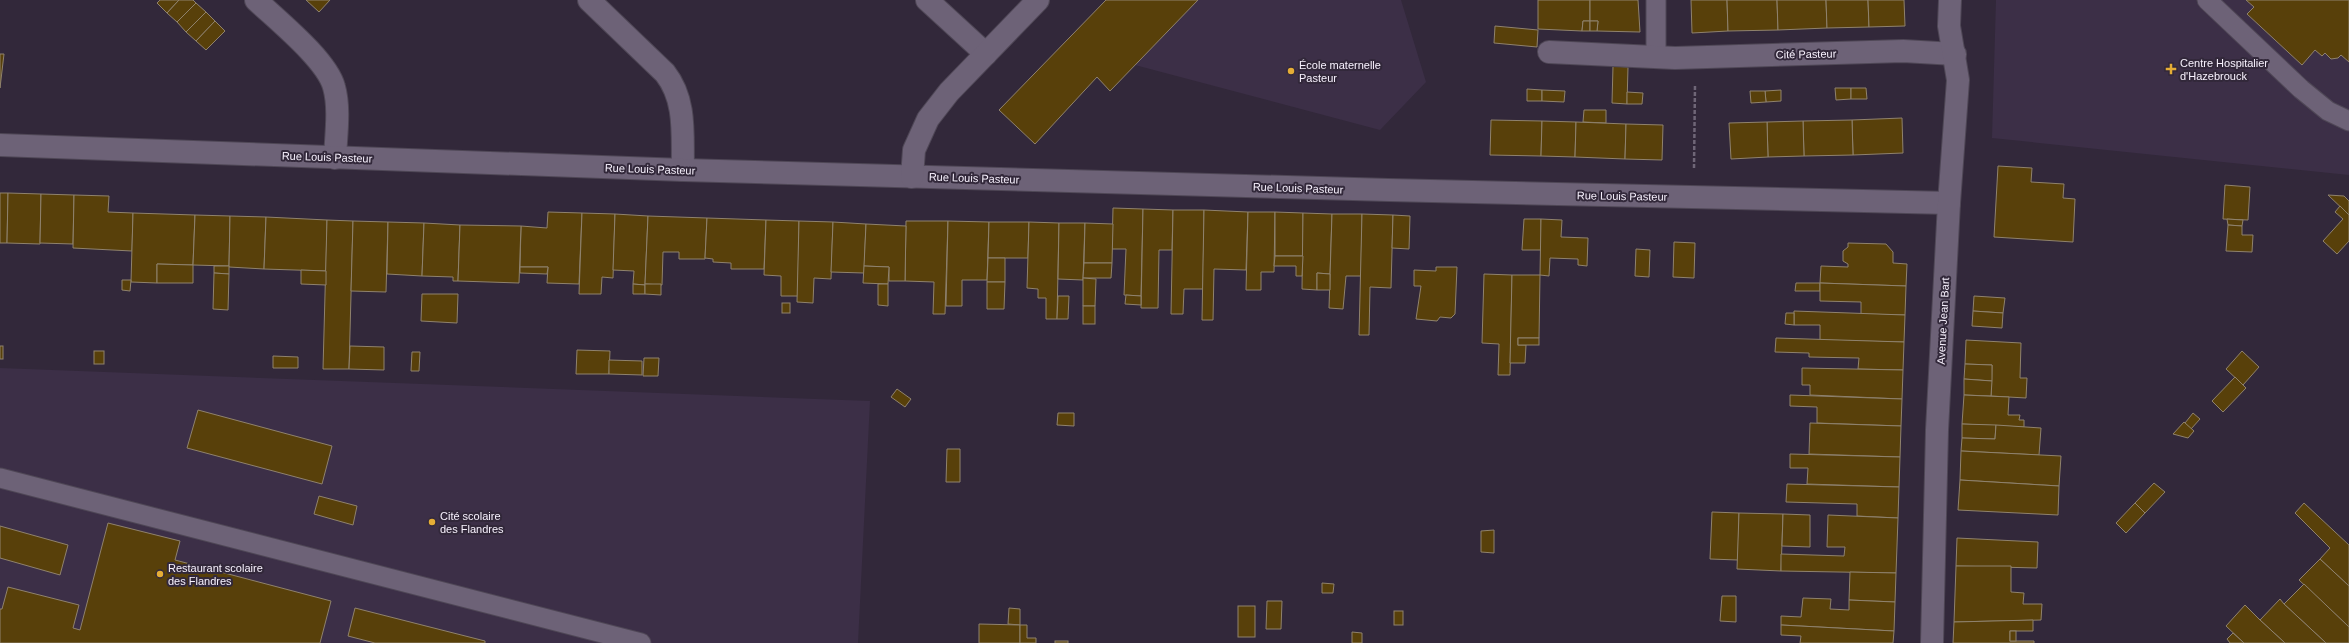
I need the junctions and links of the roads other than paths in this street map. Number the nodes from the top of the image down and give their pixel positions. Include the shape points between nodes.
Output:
1 (256, 0) edge
2 (589, 0) edge
3 (927, 0) edge
4 (1038, 0) edge
5 (1656, 0) edge
6 (1950, 0) edge
7 (2207, 0) edge
8 (1549, 52) dead end
9 (986, 54) junction
10 (1955, 54) junction
11 (1656, 57) junction
12 (2349, 121) edge
13 (0, 145) edge
14 (335, 158) junction
15 (683, 170) junction
16 (912, 177) junction
17 (1949, 203) junction
18 (0, 478) edge
19 (640, 643) edge
20 (1932, 643) edge

1 - 14 street via 318,60 332,78 336,95
2 - 15 street via 674,84 682,110
3 - 9 street
4 - 9 street
5 - 11 lane
6 - 10 street, Avenue Jean Bart via 1949,26
7 - 12 lane via 2306,93 2328,111
8 - 11 street, Cité Pasteur
9 - 16 street via 949,92 928,119 914,150
10 - 11 street, Cité Pasteur via 1903,51
10 - 17 street, Avenue Jean Bart via 1958,80
13 - 14 street, Rue Louis Pasteur
14 - 15 street, Rue Louis Pasteur
15 - 16 street, Rue Louis Pasteur
16 - 17 street, Rue Louis Pasteur
17 - 20 street, Avenue Jean Bart via 1937,430
18 - 19 lane

